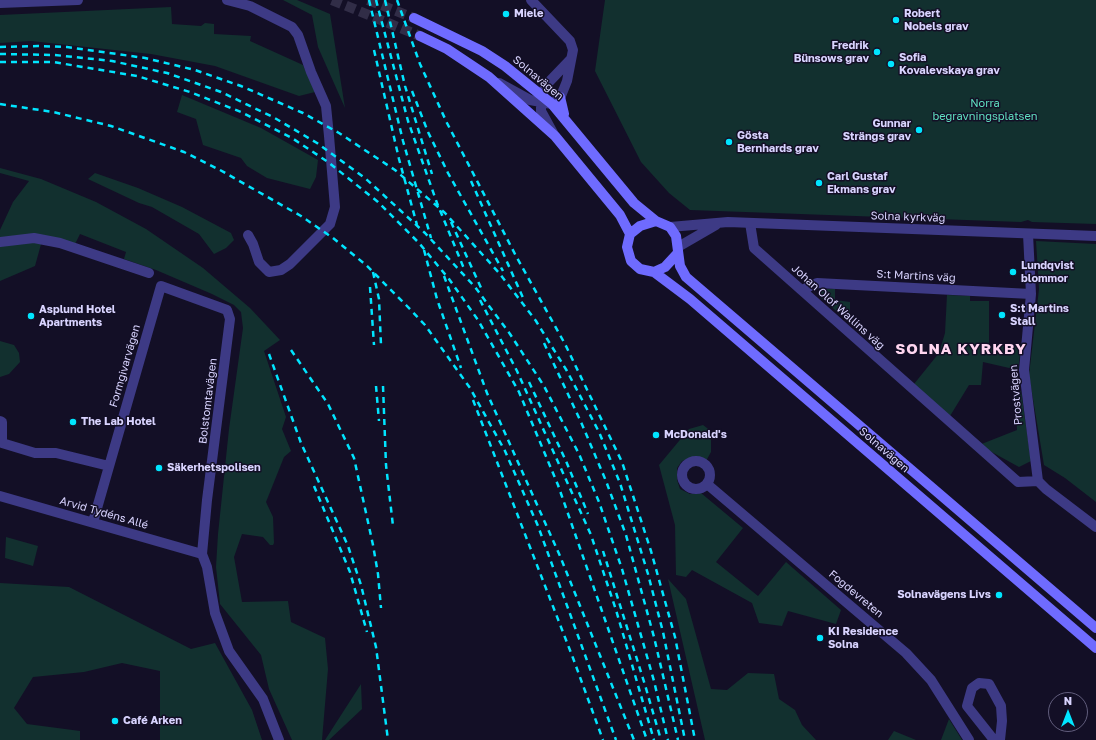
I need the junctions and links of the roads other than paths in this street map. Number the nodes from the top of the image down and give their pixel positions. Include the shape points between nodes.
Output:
1 (78, 0) edge
2 (227, 0) edge
3 (531, 0) edge
4 (0, 3) edge
5 (414, 18) tunnel mouth
6 (420, 36) tunnel mouth
7 (571, 59) junction
8 (489, 77) junction
9 (540, 99) junction
10 (556, 101) junction
11 (555, 136) junction
12 (656, 221) junction
13 (720, 222) junction
14 (750, 223) junction
15 (670, 227) junction
16 (630, 234) junction
17 (1028, 234) junction
18 (248, 235) dead end
19 (1096, 236) edge
20 (0, 242) edge
21 (677, 251) junction
22 (654, 272) junction
23 (149, 273) dead end
24 (161, 286) joint
25 (802, 290) junction
26 (1031, 294) junction
27 (0, 421) edge
28 (109, 466) junction
29 (1038, 480) junction
30 (707, 484) dead end
31 (0, 496) edge
32 (93, 522) junction
33 (1096, 527) edge
34 (202, 554) junction
35 (1096, 628) edge
36 (1096, 648) edge
37 (279, 740) edge
38 (969, 740) edge
39 (994, 740) edge
40 (1000, 740) edge

1 - 4 street
2 - 18 street via 250,6 292,26 298,35 326,106 329,136 335,206 330,224 290,264 281,270 269,272 259,262
3 - 7 street via 570,41 573,50
5 - 9 main road, Solnavägen via 505,66
6 - 8 main road via 447,49
7 - 9 street via 547,84
7 - 10 street via 567,81
8 - 9 street via 523,96
8 - 11 main road
9 - 10 main road, Solnavägen
9 - 11 street via 541,111
10 - 12 main road, Solnavägen via 572,128 634,203
11 - 16 main road via 620,215
12 - 15 main road, Solnavägen
12 - 16 main road via 640,226
13 - 14 street, Solna kyrkväg
13 - 15 street, Solna kyrkväg
13 - 21 street
14 - 17 street, Solna kyrkväg
14 - 25 street, Johan Olof Wallins väg via 754,248
15 - 21 main road, Solnavägen via 676,236
16 - 22 main road, Solnavägen via 627,247 631,261 640,269
17 - 19 street, Solna kyrkväg
17 - 26 street, Prostvägen
20 - 23 street via 34,238 60,242
21 - 22 main road via 665,267
21 - 35 main road, Solnavägen via 680,266 686,277
22 - 36 main road, Solnavägen via 690,299
24 - 28 street, Formgivarvägen
24 - 34 street, Bolstomtavägen via 226,310 230,319
25 - 26 street, S:t Martins väg via 817,283
25 - 29 street, Johan Olof Wallins väg via 1018,482
26 - 29 street, Prostvägen via 1024,370
27 - 28 street via 2,443 35,453 56,453
28 - 32 street, Formgivarvägen
29 - 33 street
30 - 38 street, Fogdevreten via 906,653 931,680
31 - 32 street, Arvid Tydéns Allé
32 - 34 street, Arvid Tydéns Allé
34 - 37 street, Bolstomtavägen via 216,613 229,651 263,699
39 - 40 street via 967,706 972,688 979,683 989,684 1001,706

